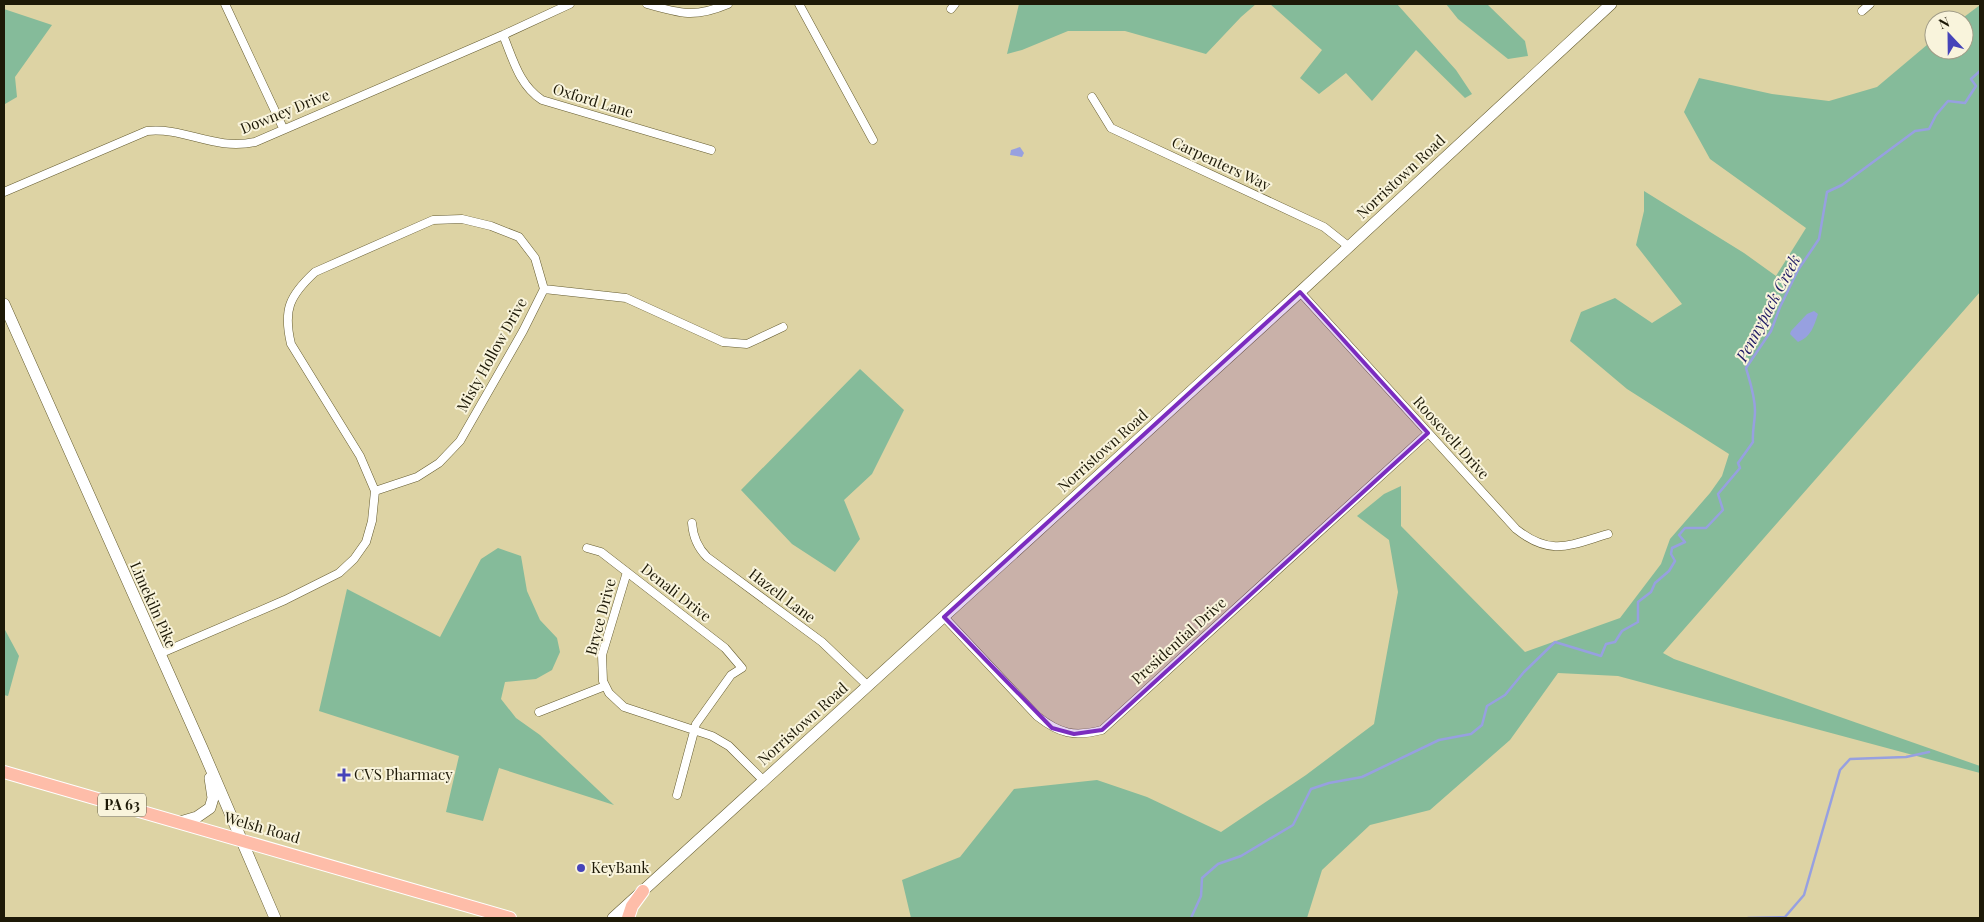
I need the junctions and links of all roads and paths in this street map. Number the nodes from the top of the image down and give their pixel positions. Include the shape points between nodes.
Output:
1 (225, 4) edge
2 (570, 4) edge
3 (647, 4) edge
4 (728, 4) edge
5 (799, 4) edge
6 (1610, 4) edge
7 (1870, 4) edge
8 (1862, 11) dead end
9 (503, 35) junction
10 (1092, 97) dead end
11 (283, 128) junction
12 (873, 140) dead end
13 (711, 150) dead end
14 (4, 192) edge
15 (1348, 246) junction
16 (544, 289) junction
17 (1300, 292) junction
18 (4, 304) edge
19 (783, 327) dead end
20 (1428, 433) junction
21 (375, 492) junction
22 (692, 522) dead end
23 (1608, 534) dead end
24 (586, 548) dead end
25 (627, 572) junction
26 (944, 617) junction
27 (159, 654) junction
28 (605, 686) junction
29 (868, 686) junction
30 (539, 712) dead end
31 (694, 730) junction
32 (202, 748) junction
33 (4, 772) edge
34 (764, 781) junction
35 (677, 795) dead end
36 (180, 822) junction
37 (241, 839) junction
38 (643, 891) junction
39 (275, 918) edge
40 (510, 918) edge
41 (613, 918) edge
42 (628, 918) edge

1 - 11 street
2 - 9 street, Downey Drive
3 - 4 street via 689,14 715,10
5 - 12 street
6 - 15 main road, Norristown Road
7 - 8 street
9 - 11 street, Downey Drive
9 - 13 street, Oxford Lane via 520,77 542,100
10 - 15 street, Carpenters Way via 1111,128 1324,227
11 - 14 street, Downey Drive via 240,145 227,145 161,129 147,131
15 - 17 main road, Norristown Road
16 - 19 street via 626,298 723,342 746,344
16 - 21 street, Misty Hollow Drive via 460,441 440,462 417,477
16 - 21 street, Misty Hollow Drive via 535,258 519,237 462,218 433,220 315,272 299,287 288,306 287,327 291,344 360,456
17 - 20 street, Roosevelt Drive
17 - 26 main road, Norristown Road
18 - 27 main road, Limekiln Pike
20 - 23 street, Roosevelt Drive via 1516,529 1537,544 1561,547
20 - 26 street, Presidential Drive via 1102,730 1074,734 1052,728
21 - 27 street, Misty Hollow Drive via 366,542 338,573 285,600
22 - 29 street, Hazell Lane via 693,536 707,557 822,642
24 - 25 street, Denali Drive via 601,552
25 - 28 street, Bryce Drive via 602,655
25 - 31 street, Denali Drive via 725,648 742,668 731,675 701,715
26 - 29 main road, Norristown Road
27 - 32 main road, Limekiln Pike
28 - 30 street
28 - 31 street via 616,702 624,707
29 - 34 main road, Norristown Road
31 - 34 street via 729,746
31 - 35 street
32 - 36 main road via 213,798 210,808 197,817
32 - 37 main road, Limekiln Pike
33 - 36 main road, Welsh Road / PA 63
34 - 38 main road, Norristown Road
36 - 37 main road, Welsh Road / PA 63
37 - 39 main road, Limekiln Pike
37 - 40 main road, Welsh Road / PA 63
38 - 41 main road, Norristown Road
38 - 42 main road

